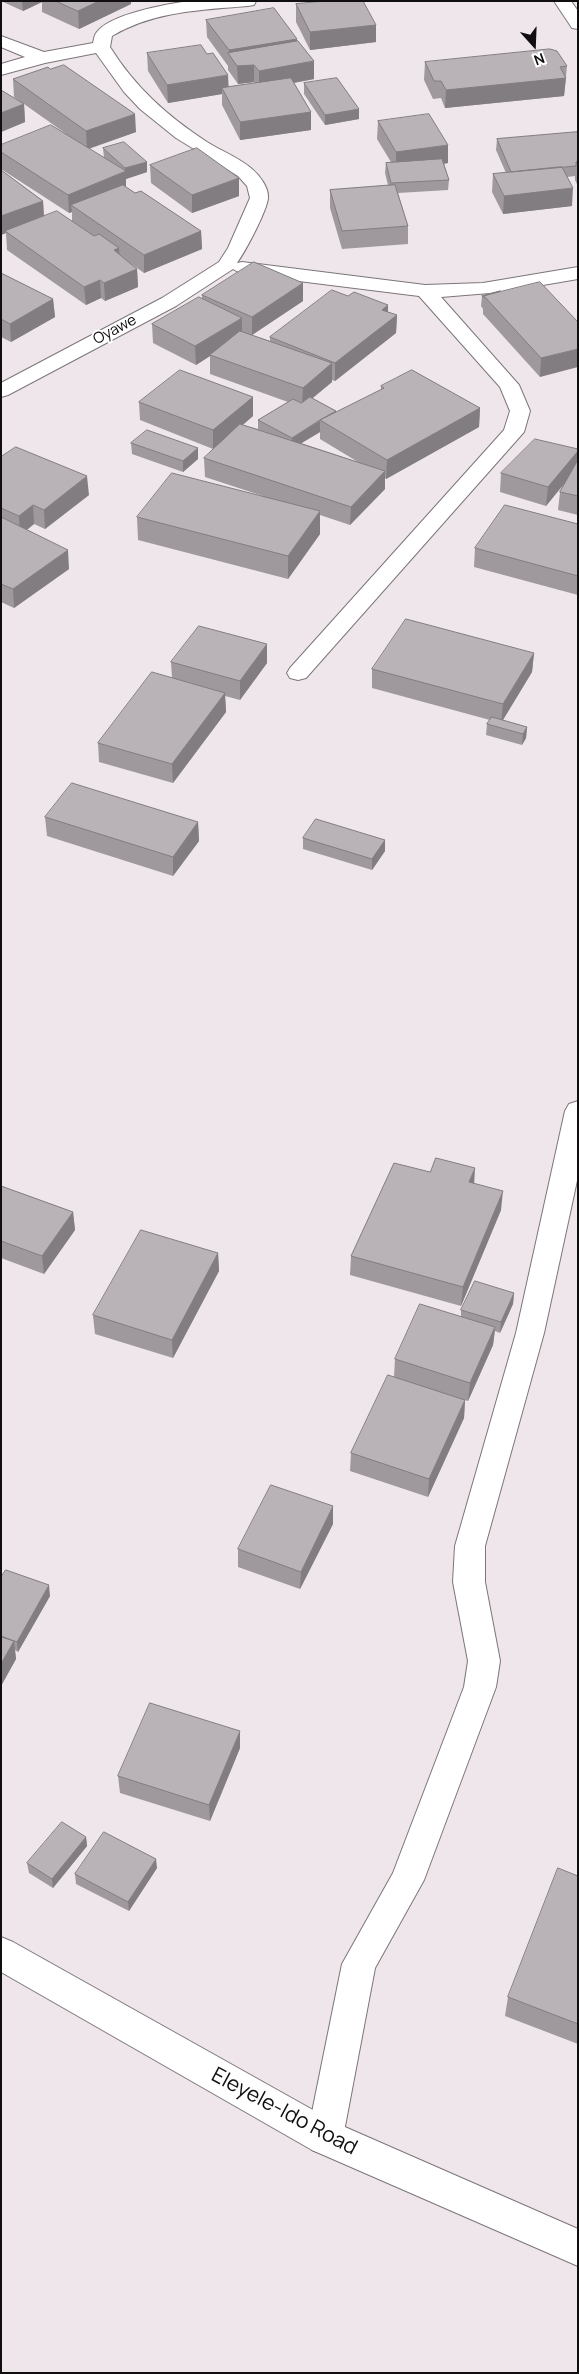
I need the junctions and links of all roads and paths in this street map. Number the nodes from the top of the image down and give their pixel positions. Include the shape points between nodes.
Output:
1 (248, 1) edge
2 (562, 1) edge
3 (578, 24) edge
4 (1, 41) edge
5 (101, 47) junction
6 (42, 58) junction
7 (1, 70) edge
8 (226, 266) junction
9 (578, 273) edge
10 (424, 291) junction
11 (1, 391) edge
12 (298, 673) dead end
13 (578, 1111) edge
14 (1, 1953) edge
15 (325, 2137) junction
16 (578, 2248) edge

1 - 5 street via 168,9 136,16 104,34
2 - 3 street
4 - 6 street
5 - 6 street
5 - 8 street via 115,72 156,116 245,172 256,186 259,198 238,248
6 - 7 street
8 - 10 street
8 - 11 street, Oyawe via 169,302
9 - 10 street via 484,289
10 - 12 street via 509,385 520,411 514,432
13 - 15 street via 530,1333 470,1546 469,1582 484,1661 480,1687 407,1880 358,1964
14 - 15 street, Eleyele-Ido Road
15 - 16 street, Eleyele-Ido Road

